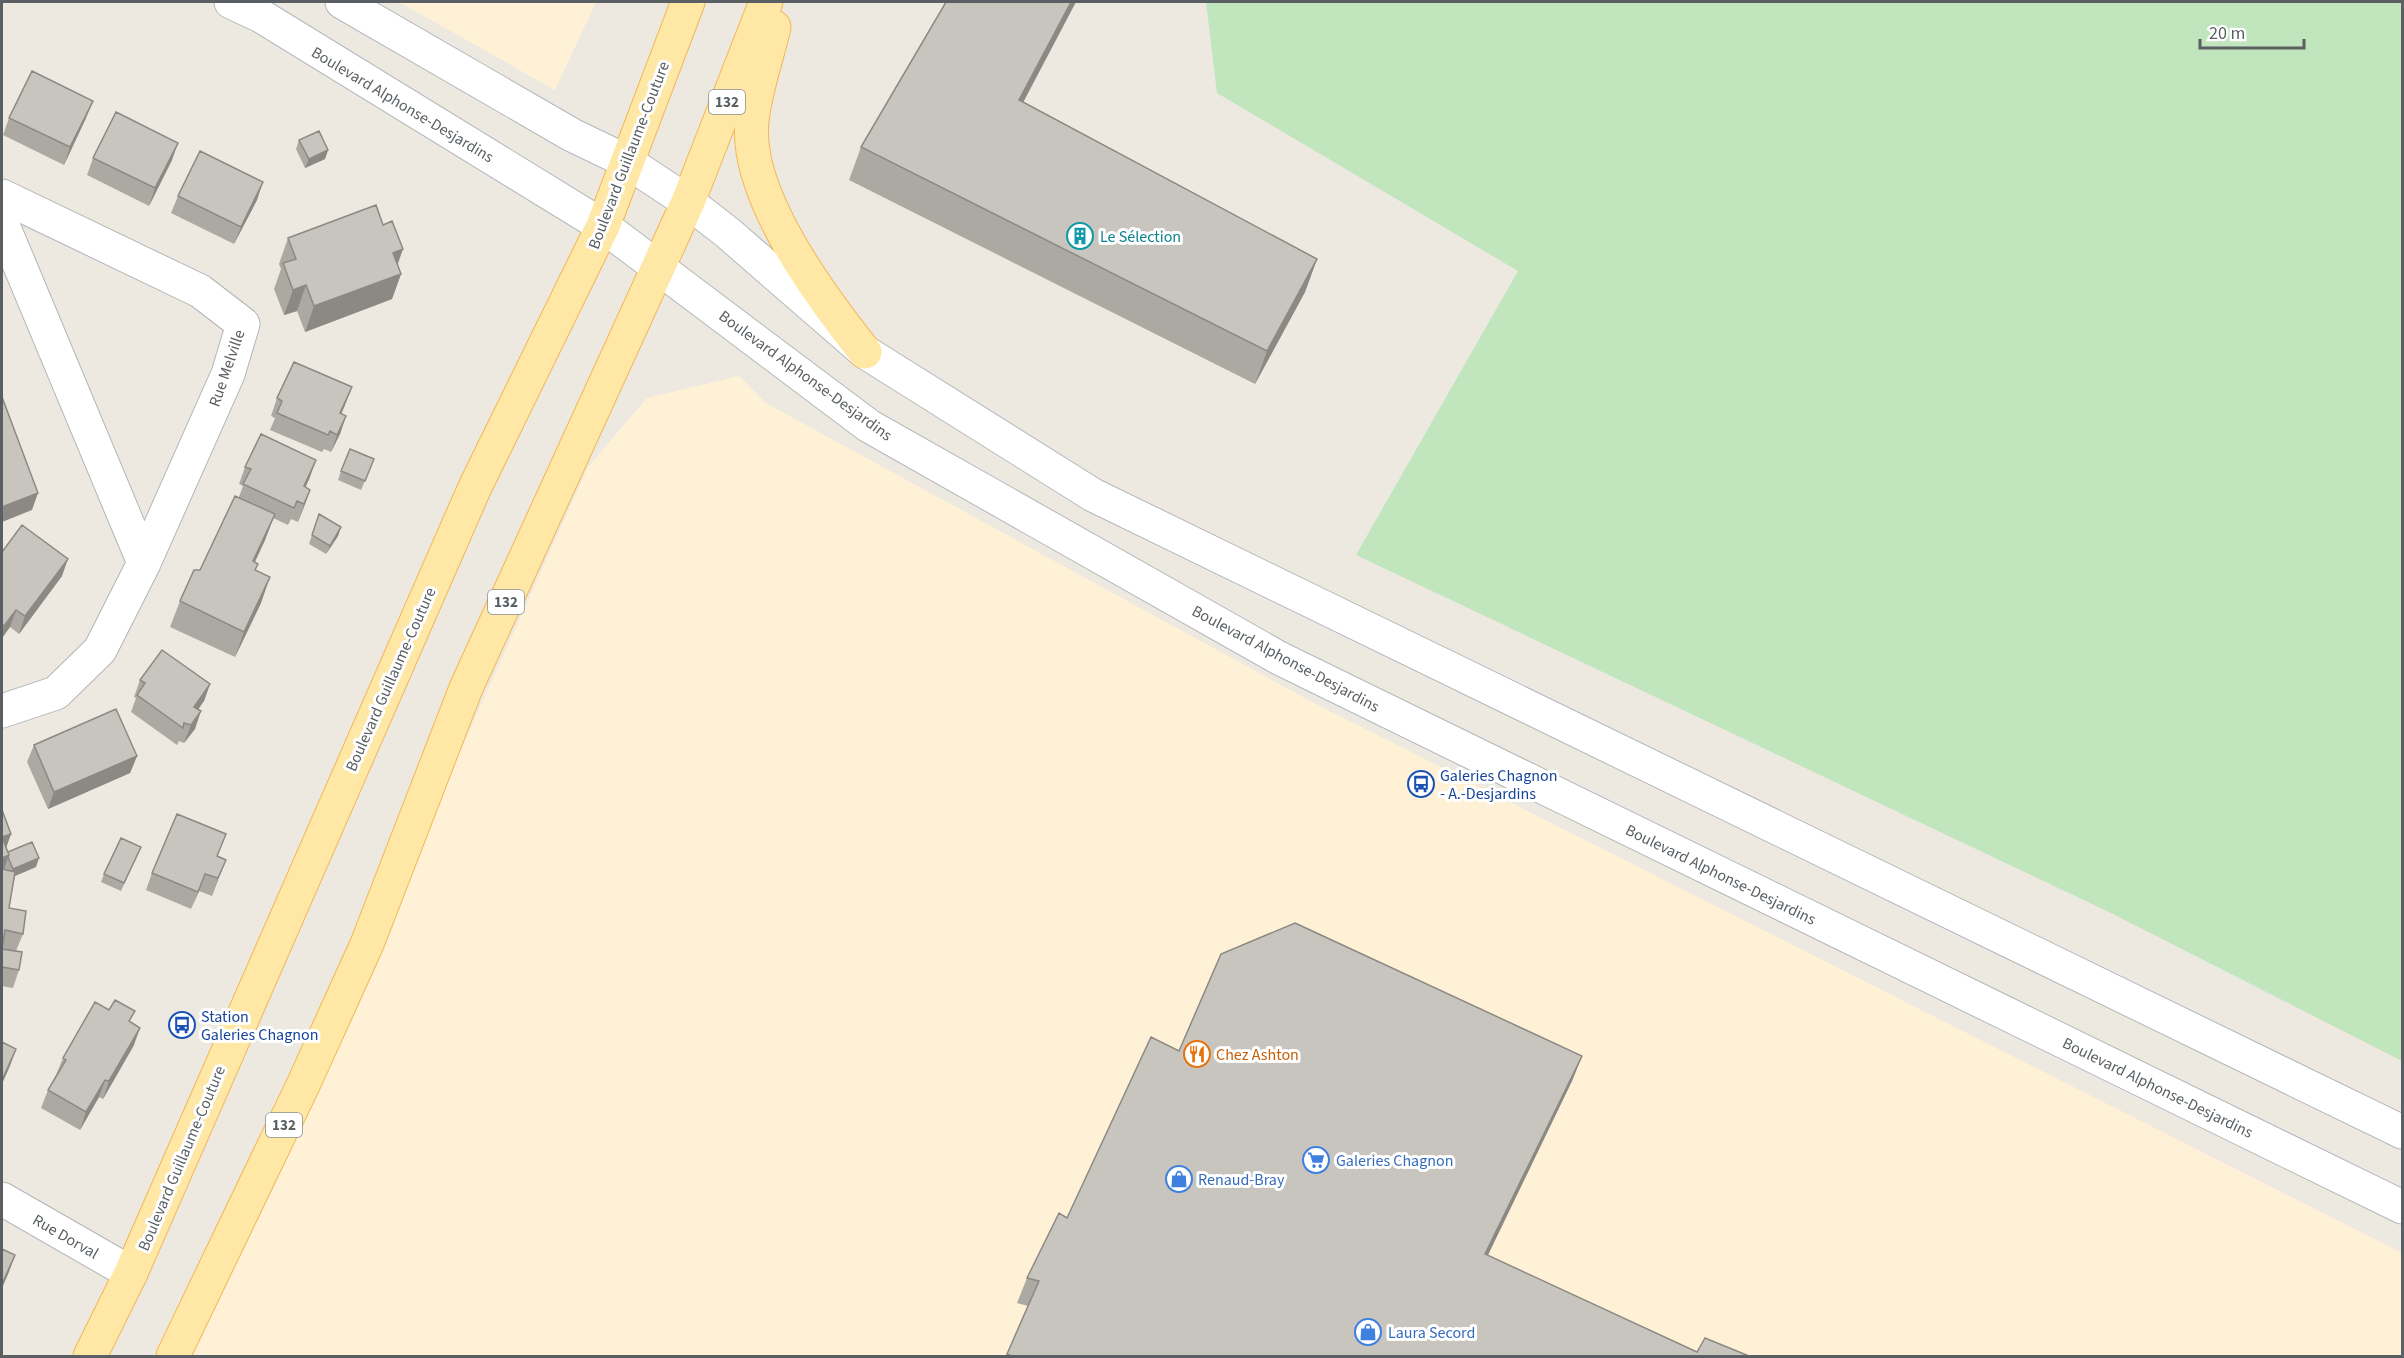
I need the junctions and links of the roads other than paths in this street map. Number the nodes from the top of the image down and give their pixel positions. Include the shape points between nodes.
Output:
1 (231, 2) edge
2 (342, 2) edge
3 (688, 2) edge
4 (766, 2) edge
5 (781, 2) edge
6 (626, 161) junction
7 (2, 196) edge
8 (688, 202) junction
9 (2, 223) edge
10 (603, 226) junction
11 (660, 267) junction
12 (865, 352) junction
13 (144, 563) junction
14 (2, 711) edge
15 (2403, 1131) edge
16 (2, 1199) edge
17 (2403, 1207) edge
18 (131, 1273) junction
19 (90, 1356) edge
20 (173, 1356) edge

1 - 10 main road, Boulevard Alphonse-Desjardins via 261,16
2 - 6 main road via 572,135
3 - 6 main road, Boulevard Guillaume-Couture
4 - 8 main road, 132
5 - 12 main road via 752,121 753,156 764,192 788,240 834,313
6 - 8 main road
6 - 10 main road, Boulevard Guillaume-Couture
7 - 13 main road, Rue Melville via 200,291 243,324 228,374
8 - 11 main road, 132
8 - 12 main road
9 - 13 main road
10 - 11 main road, Boulevard Alphonse-Desjardins
10 - 18 main road, Boulevard Guillaume-Couture via 475,487
11 - 17 main road, Boulevard Alphonse-Desjardins via 869,426 1279,658
11 - 20 main road, 132 via 466,688 362,955
12 - 15 main road via 1093,495
13 - 14 main road, Rue Melville via 100,650 56,693
16 - 18 main road, Rue Dorval
18 - 19 main road, Boulevard Guillaume-Couture

